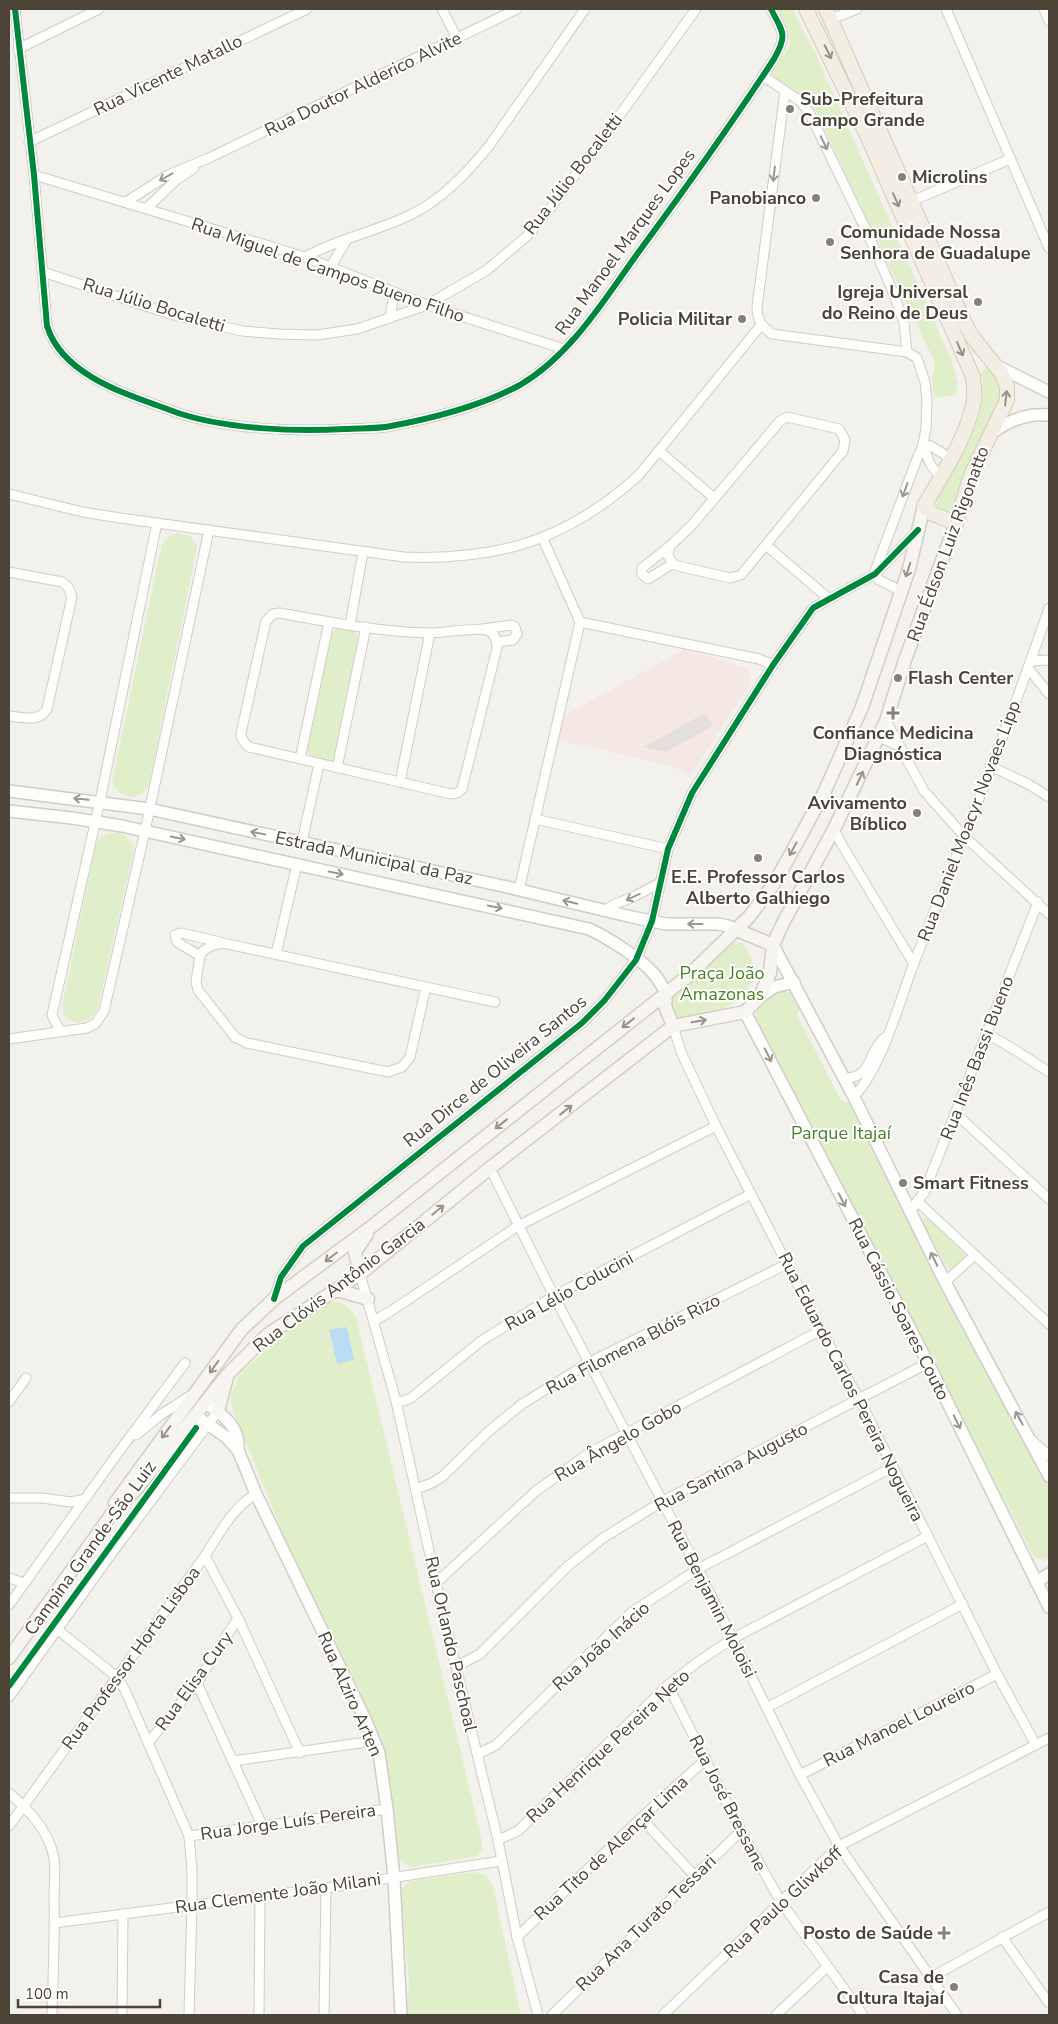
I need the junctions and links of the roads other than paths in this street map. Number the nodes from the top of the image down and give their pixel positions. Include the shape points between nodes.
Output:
1 (15, 9) edge
2 (99, 9) edge
3 (308, 9) edge
4 (442, 9) edge
5 (517, 9) edge
6 (585, 9) edge
7 (696, 9) edge
8 (771, 9) edge
9 (857, 9) edge
10 (946, 9) edge
11 (1044, 9) edge
12 (806, 11) edge
13 (829, 14) edge
14 (1049, 21) edge
15 (457, 38) junction
16 (18, 48) junction
17 (763, 76) junction
18 (785, 91) junction
19 (29, 142) junction
20 (209, 158) junction
21 (1010, 159) junction
22 (34, 175) junction
23 (912, 201) junction
24 (126, 202) junction
25 (147, 208) junction
26 (346, 239) junction
27 (1049, 248) edge
28 (305, 257) junction
29 (330, 268) junction
30 (43, 272) junction
31 (390, 292) junction
32 (427, 305) junction
33 (390, 318) junction
34 (761, 325) junction
35 (564, 349) junction
36 (907, 352) junction
37 (996, 366) junction
38 (973, 377) junction
39 (1049, 392) edge
40 (1049, 415) edge
41 (988, 436) junction
42 (923, 445) junction
43 (659, 451) junction
44 (950, 458) junction
45 (940, 477) junction
46 (9, 494) edge
47 (714, 498) junction
48 (924, 506) junction
49 (157, 523) junction
50 (956, 523) junction
51 (209, 530) junction
52 (918, 530) junction
53 (543, 539) junction
54 (670, 546) junction
55 (766, 546) junction
56 (364, 552) junction
57 (672, 564) junction
58 (9, 573) edge
59 (875, 574) junction
60 (900, 591) junction
61 (828, 598) junction
62 (1049, 608) edge
63 (329, 622) junction
64 (580, 622) junction
65 (350, 625) junction
66 (366, 627) junction
67 (482, 628) junction
68 (430, 633) junction
69 (497, 642) junction
70 (1049, 660) edge
71 (1030, 664) junction
72 (773, 665) junction
73 (1049, 694) edge
74 (9, 716) edge
75 (886, 721) junction
76 (878, 737) junction
77 (899, 746) junction
78 (300, 759) junction
79 (319, 764) junction
80 (990, 766) junction
81 (338, 768) junction
82 (400, 782) junction
83 (9, 792) edge
84 (1049, 797) edge
85 (100, 801) junction
86 (149, 809) junction
87 (9, 811) edge
88 (535, 819) junction
89 (95, 822) junction
90 (834, 828) junction
91 (145, 831) junction
92 (965, 837) junction
93 (828, 840) junction
94 (302, 842) junction
95 (842, 845) junction
96 (668, 849) junction
97 (297, 864) junction
98 (660, 883) junction
99 (519, 890) junction
100 (1038, 902) junction
101 (604, 911) junction
102 (516, 912) junction
103 (1049, 914) edge
104 (652, 921) junction
105 (737, 930) junction
106 (223, 943) junction
107 (773, 945) junction
108 (276, 954) junction
109 (200, 956) junction
110 (636, 960) junction
111 (914, 964) junction
112 (794, 982) junction
113 (426, 987) junction
114 (666, 993) junction
115 (760, 997) junction
116 (495, 1002) dead end
117 (745, 1012) junction
118 (673, 1026) junction
119 (60, 1032) junction
120 (887, 1034) junction
121 (986, 1034) junction
122 (9, 1039) edge
123 (1049, 1072) edge
124 (844, 1078) junction
125 (854, 1097) junction
126 (956, 1114) junction
127 (716, 1126) junction
128 (490, 1168) junction
129 (751, 1194) junction
130 (1049, 1199) edge
131 (914, 1206) junction
132 (375, 1224) junction
133 (518, 1226) junction
134 (976, 1255) junction
135 (787, 1264) junction
136 (360, 1274) junction
137 (945, 1282) junction
138 (334, 1291) junction
139 (554, 1296) junction
140 (274, 1299) junction
141 (368, 1299) junction
142 (374, 1321) junction
143 (1049, 1324) edge
144 (822, 1330) junction
145 (590, 1362) junction
146 (185, 1363) dead end
147 (928, 1364) junction
148 (228, 1374) junction
149 (26, 1378) dead end
150 (859, 1399) junction
151 (396, 1401) junction
152 (9, 1402) edge
153 (196, 1403) junction
154 (218, 1411) junction
155 (209, 1424) junction
156 (626, 1433) junction
157 (1030, 1439) junction
158 (238, 1450) junction
159 (1049, 1456) edge
160 (115, 1457) junction
161 (893, 1466) junction
162 (1049, 1476) edge
163 (416, 1489) junction
164 (256, 1494) junction
165 (9, 1498) edge
166 (85, 1499) junction
167 (663, 1501) junction
168 (111, 1515) junction
169 (928, 1536) junction
170 (205, 1556) junction
171 (698, 1569) junction
172 (1049, 1574) edge
173 (9, 1578) edge
174 (1036, 1582) junction
175 (24, 1583) junction
176 (436, 1584) junction
177 (962, 1604) junction
178 (9, 1605) edge
179 (1049, 1607) edge
180 (238, 1618) junction
181 (58, 1630) junction
182 (732, 1639) junction
183 (10, 1656) edge
184 (457, 1666) junction
185 (997, 1674) junction
186 (117, 1677) junction
187 (197, 1683) junction
188 (668, 1685) junction
189 (9, 1697) edge
190 (768, 1707) junction
191 (1049, 1738) edge
192 (374, 1741) junction
193 (148, 1743) junction
194 (1036, 1745) junction
195 (300, 1753) junction
196 (478, 1754) junction
197 (706, 1759) junction
198 (233, 1761) junction
199 (800, 1775) junction
200 (9, 1793) edge
201 (24, 1805) junction
202 (388, 1809) junction
203 (640, 1818) junction
204 (262, 1825) junction
205 (9, 1826) edge
206 (741, 1831) junction
207 (189, 1836) junction
208 (498, 1840) junction
209 (839, 1846) junction
210 (501, 1861) junction
211 (695, 1876) junction
212 (394, 1878) junction
213 (326, 1888) junction
214 (260, 1896) junction
215 (781, 1902) junction
216 (192, 1905) junction
217 (1049, 1912) edge
218 (123, 1914) junction
219 (54, 1923) junction
220 (518, 1937) junction
221 (1002, 1937) junction
222 (827, 1967) junction
223 (930, 1978) junction
224 (1049, 2003) edge
225 (52, 2015) edge
226 (122, 2015) edge
227 (189, 2015) edge
228 (259, 2015) edge
229 (324, 2015) edge
230 (401, 2015) edge
231 (538, 2015) edge
232 (552, 2015) edge
233 (663, 2015) edge
234 (776, 2015) edge
235 (863, 2015) edge
236 (957, 2015) edge

1 - 16 street
2 - 16 street
3 - 19 street, Rua Vicente Matallo
4 - 15 street
5 - 15 street, Rua Doutor Alderico Alvite
6 - 26 street via 472,167 419,210
7 - 32 street, Rua Júlio Bocaletti via 527,236 487,270
8 - 17 street, Rua Manoel Marques Lopes via 784,41
9 - 13 street
10 - 21 street
11 - 14 street
12 - 13 main road via 816,19
12 -> 38 main road via 866,133
13 - 23 main road, Rua Édson Luiz Rigonatto
15 - 20 street, Rua Doutor Alderico Alvite
16 - 19 street
17 - 18 street
17 - 35 street, Rua Manoel Marques Lopes via 630,265
18 -> 34 street via 757,308
18 -> 36 street via 809,112 866,230 904,323
19 - 22 street
20 -> 24 street, Rua Doutor Alderico Alvite via 168,175
20 - 25 street, Rua Doutor Alderico Alvite via 175,182
21 - 23 street
21 - 27 street
22 - 24 street, Rua Miguel de Campos Bueno Filho
22 - 30 street
23 - 37 main road, Rua Édson Luiz Rigonatto via 971,335
24 - 25 street, Rua Miguel de Campos Bueno Filho
25 - 28 street, Rua Miguel de Campos Bueno Filho
26 - 28 street
26 - 29 street
28 - 29 street, Rua Miguel de Campos Bueno Filho
29 - 31 street, Rua Miguel de Campos Bueno Filho
30 - 33 street, Rua Júlio Bocaletti via 170,314 242,331 317,335 357,329
30 - 35 street, Rua Manoel Marques Lopes via 51,339 74,364 116,391 187,416 246,426 309,431 390,426 464,408 519,385 542,370
31 - 32 street, Rua Miguel de Campos Bueno Filho
31 - 33 street via 393,303
32 - 33 street, Rua Júlio Bocaletti
32 - 35 street, Rua Miguel de Campos Bueno Filho
34 - 36 street via 772,334
34 - 43 street
36 - 42 street via 917,358 925,382 927,400
37 - 38 main road via 985,364
37 - 39 street
41 -> 37 main road, Rua Édson Luiz Rigonatto via 1007,400 1005,381
38 - 44 main road via 974,398 970,415
40 - 41 street via 1014,420
41 - 50 main road, Rua Édson Luiz Rigonatto
42 - 44 street via 931,446
42 - 45 street via 930,464
42 -> 59 street
43 - 47 street
43 - 53 street via 614,497
44 - 45 main road
45 - 48 main road
46 - 49 street via 83,512
47 - 54 street
47 - 55 street via 783,419 790,417 839,429 845,440 843,451
48 - 50 main road via 933,514
48 - 52 main road, Rua Clóvis Antônio Garcia
49 - 51 street
49 - 85 street
50 - 75 main road, Rua Édson Luiz Rigonatto
51 - 56 street
51 - 86 street
52 - 59 street, Rua Dirce de Oliveira Santos
52 -> 60 main road, Rua Clóvis Antônio Garcia
53 - 56 street via 489,553 449,558
53 - 64 street
54 - 57 street via 668,556
54 - 57 street via 642,568 642,574 648,579
55 - 57 street via 744,573 734,578
55 - 61 street
56 - 65 street
58 - 74 street via 62,582 72,597 47,709 43,716 36,718
59 - 60 street
59 - 61 street, Rua Dirce de Oliveira Santos
60 -> 105 main road, Rua Clóvis Antônio Garcia via 862,707 824,793 773,885
61 - 72 street, Rua Dirce de Oliveira Santos via 813,608
62 - 71 street, Rua Daniel Moacyr Novaes Lipp
63 - 65 street
63 - 78 street
63 - 78 street via 280,613 273,614 266,621 242,733 249,748
64 - 72 street via 759,659
64 - 88 street
65 - 66 street
66 - 68 street
66 - 81 street
67 - 68 street
67 - 69 street via 490,632
67 - 69 street via 515,627 517,634 513,640
68 - 82 street
69 - 82 street via 462,789 451,794
70 - 71 street
71 - 73 street
71 - 80 street, Rua Daniel Moacyr Novaes Lipp
72 - 96 street, Rua Dirce de Oliveira Santos via 692,793
75 - 76 main road, Rua Édson Luiz Rigonatto
75 - 77 street
76 - 77 street
90 -> 76 main road, Rua Édson Luiz Rigonatto
77 - 92 street via 924,791
78 - 79 street
79 - 81 street
79 - 94 street
80 - 84 street
80 - 92 street, Rua Daniel Moacyr Novaes Lipp
81 - 82 street
85 -> 83 street, Estrada Municipal da Paz
85 - 86 street, Estrada Municipal da Paz
85 - 89 street
86 - 91 street
94 -> 86 street, Estrada Municipal da Paz
87 - 89 street, Estrada Municipal da Paz
88 - 96 street
88 - 99 street
89 - 91 street, Estrada Municipal da Paz
89 - 119 street via 52,1015
90 - 93 main road, Rua Édson Luiz Rigonatto
90 - 95 street
91 -> 97 street, Estrada Municipal da Paz
91 - 119 street via 104,1011 96,1023 87,1028
92 - 100 street
92 - 111 street, Rua Daniel Moacyr Novaes Lipp
93 - 95 street
93 - 107 main road, Rua Édson Luiz Rigonatto
94 - 97 street
94 - 99 street, Estrada Municipal da Paz
95 - 111 street
96 - 98 street, Rua Dirce de Oliveira Santos
97 -> 102 street, Estrada Municipal da Paz
97 - 108 street
98 -> 101 street
98 - 104 street, Rua Dirce de Oliveira Santos
101 -> 99 street, Estrada Municipal da Paz
99 - 102 street
100 - 103 street
100 - 121 street, Rua Inês Bassi Bueno
101 - 104 street, Estrada Municipal da Paz
102 - 110 street, Estrada Municipal da Paz via 589,929
105 -> 104 street, Estrada Municipal da Paz via 718,924
104 - 110 street, Rua Dirce de Oliveira Santos
105 - 107 main road
105 - 114 main road, Rua Clóvis Antônio Garcia via 706,961
106 - 108 street
106 - 109 street via 206,948
106 - 109 street via 181,933 175,935 177,942
107 - 112 street
107 - 115 main road, Rua Édson Luiz Rigonatto via 770,972
108 - 113 street
109 - 113 street via 196,978 198,990 240,1040 388,1072 402,1067 410,1057
110 - 114 street, Estrada Municipal da Paz via 652,972
110 - 140 street, Rua Dirce de Oliveira Santos via 582,1023 303,1246 281,1277
111 - 120 street, Rua Daniel Moacyr Novaes Lipp
112 - 115 street via 774,987
112 - 124 street
113 - 116 street
114 - 118 main road via 665,1006
114 -> 132 main road, Rua Clóvis Antônio Garcia
115 - 117 main road
118 -> 117 main road, Rua Clóvis Antônio Garcia
117 -> 147 street, Rua Cássio Soares Couto
118 - 127 street, Rua Eduardo Carlos Pereira Nogueira via 681,1052
128 -> 118 main road, Rua Clóvis Antônio Garcia
119 - 122 street
120 - 124 street, Rua Daniel Moacyr Novaes Lipp via 873,1051 866,1070 859,1076
120 - 125 street, Rua Daniel Moacyr Novaes Lipp via 870,1079
121 - 123 street
121 - 126 street, Rua Inês Bassi Bueno
124 - 125 street
125 - 131 street
126 - 130 street
126 - 131 street, Rua Inês Bassi Bueno via 924,1193
127 - 129 street, Rua Eduardo Carlos Pereira Nogueira
127 - 133 street
128 - 133 street, Rua Benjamin Moloisi
136 -> 128 main road, Rua Clóvis Antônio Garcia
129 - 135 street, Rua Eduardo Carlos Pereira Nogueira
129 - 139 street, Rua Lélio Colucini
131 - 134 street
137 -> 131 street
132 - 136 main road via 355,1252
132 -> 140 main road, Rua Clóvis Antônio Garcia
133 - 139 street, Rua Benjamin Moloisi
133 - 142 street
134 - 137 street
134 - 143 street
135 - 144 street, Rua Eduardo Carlos Pereira Nogueira
135 - 145 street, Rua Filomena Blóis Rizo
136 - 138 main road, Rua Clóvis Antônio Garcia
136 - 141 street, Rua Orlando Paschoal
157 -> 137 street
138 - 141 main road
138 - 148 main road, Rua Clóvis Antônio Garcia via 267,1335
139 - 145 street, Rua Benjamin Moloisi
139 - 151 street, Rua Lélio Colucini via 481,1341 411,1398
140 -> 153 main road, Rua Clóvis Antônio Garcia via 242,1329
141 - 142 street, Rua Orlando Paschoal
142 - 151 street, Rua Orlando Paschoal
144 - 150 street, Rua Eduardo Carlos Pereira Nogueira
144 - 156 street, Rua Ângelo Gobo
145 - 156 street, Rua Benjamin Moloisi
145 - 163 street, Rua Filomena Blóis Rizo via 522,1404 443,1476
146 - 160 street
147 - 150 street, Rua Santina Augusto
147 -> 174 street, Rua Cássio Soares Couto
148 - 153 main road, Rua Clóvis Antônio Garcia
148 - 154 main road
149 - 152 street
150 - 161 street, Rua Eduardo Carlos Pereira Nogueira
150 - 167 street, Rua Santina Augusto
151 - 163 street, Rua Orlando Paschoal
153 - 154 street, Rua Alziro Arten
153 - 155 street, Rua Alziro Arten
153 - 160 street via 143,1429
153 - 168 main road, Rua Clóvis Antônio Garcia via 138,1487
153 -> 168 main road via 179,1414 116,1502
154 - 155 street
154 - 158 street, Rua Alziro Arten via 226,1417 236,1434
155 - 158 street, Rua Alziro Arten
155 - 181 street
156 - 167 street, Rua Benjamin Moloisi
156 - 176 street, Rua Ângelo Gobo via 536,1491
157 - 159 street
157 - 162 street
158 - 164 street, Rua Alziro Arten
160 - 166 street
161 - 169 street, Rua Eduardo Carlos Pereira Nogueira
161 - 171 street, Rua João Inácio
163 - 176 street, Rua Orlando Paschoal
164 - 170 street, Rua Professor Horta Lisboa via 235,1510
164 - 192 street, Rua Alziro Arten
165 - 166 street via 71,1502
166 - 175 street
167 - 171 street, Rua Benjamin Moloisi
167 - 184 street, Rua Santina Augusto via 586,1550 480,1654
168 - 183 main road
169 - 177 street, Rua Eduardo Carlos Pereira Nogueira
169 - 182 street, Rua Henrique Pereira Neto
170 - 180 street
170 - 186 street, Rua Professor Horta Lisboa
171 - 182 street, Rua Benjamin Moloisi
171 - 196 street, Rua João Inácio via 632,1612 496,1745
172 - 174 street
173 - 175 street
174 - 179 street, Rua Cássio Soares Couto
175 - 178 street
176 - 184 street, Rua Orlando Paschoal
177 - 185 street, Rua Eduardo Carlos Pereira Nogueira
177 - 190 street
180 - 187 street, Rua Elisa Cury
180 - 195 street
181 - 186 street
181 - 189 street
182 - 188 street, Rua Henrique Pereira Neto
182 - 190 street, Rua Benjamin Moloisi
184 - 196 street, Rua Orlando Paschoal
185 - 194 street, Rua Eduardo Carlos Pereira Nogueira
185 - 199 street, Rua Manoel Loureiro
186 - 193 street
186 - 201 street, Rua Professor Horta Lisboa
187 - 193 street, Rua Elisa Cury
187 - 198 street
188 - 197 street, Rua José Bressane
188 - 208 street, Rua Henrique Pereira Neto via 518,1832
190 - 199 street, Rua Benjamin Moloisi
191 - 194 street, Rua Paulo Gliwkoff
192 - 195 street
192 - 202 street, Rua Alziro Arten
193 - 207 street
194 - 209 street, Rua Paulo Gliwkoff
195 - 198 street
196 - 208 street, Rua Orlando Paschoal
197 - 203 street, Rua Tito de Alençar Lima
197 - 206 street, Rua José Bressane
198 - 204 street
199 - 209 street, Rua Benjamin Moloisi
200 - 201 street
201 - 205 street, Rua Professor Horta Lisboa
201 - 219 street via 38,1822 54,1858
202 - 204 street, Rua Jorge Luís Pereira
202 - 212 street, Rua Alziro Arten
203 - 211 street
203 - 220 street, Rua Tito de Alençar Lima
204 - 207 street, Rua Jorge Luís Pereira
206 - 211 street, Rua Ana Turato Tessari
206 - 215 street, Rua José Bressane
207 - 216 street
208 - 210 street, Rua Orlando Paschoal
209 - 215 street, Rua Paulo Gliwkoff
209 - 223 street, Rua Benjamin Moloisi
210 - 212 street, Rua Clemente João Milani
210 - 220 street, Rua Orlando Paschoal
211 - 232 street, Rua Ana Turato Tessari
212 - 213 street, Rua Clemente João Milani
212 - 230 street, Rua Alziro Arten
213 - 214 street, Rua Clemente João Milani
213 - 229 street
214 - 216 street, Rua Clemente João Milani
214 - 228 street
215 - 222 street, Rua José Bressane
215 - 233 street, Rua Paulo Gliwkoff
216 - 218 street, Rua Clemente João Milani
216 - 227 street
217 - 221 street
218 - 219 street, Rua Clemente João Milani
218 - 226 street
219 - 225 street
220 - 231 street, Rua Orlando Paschoal
221 - 223 street
221 - 224 street
222 - 234 street
222 - 235 street, Rua José Bressane
223 - 236 street, Rua Benjamin Moloisi

